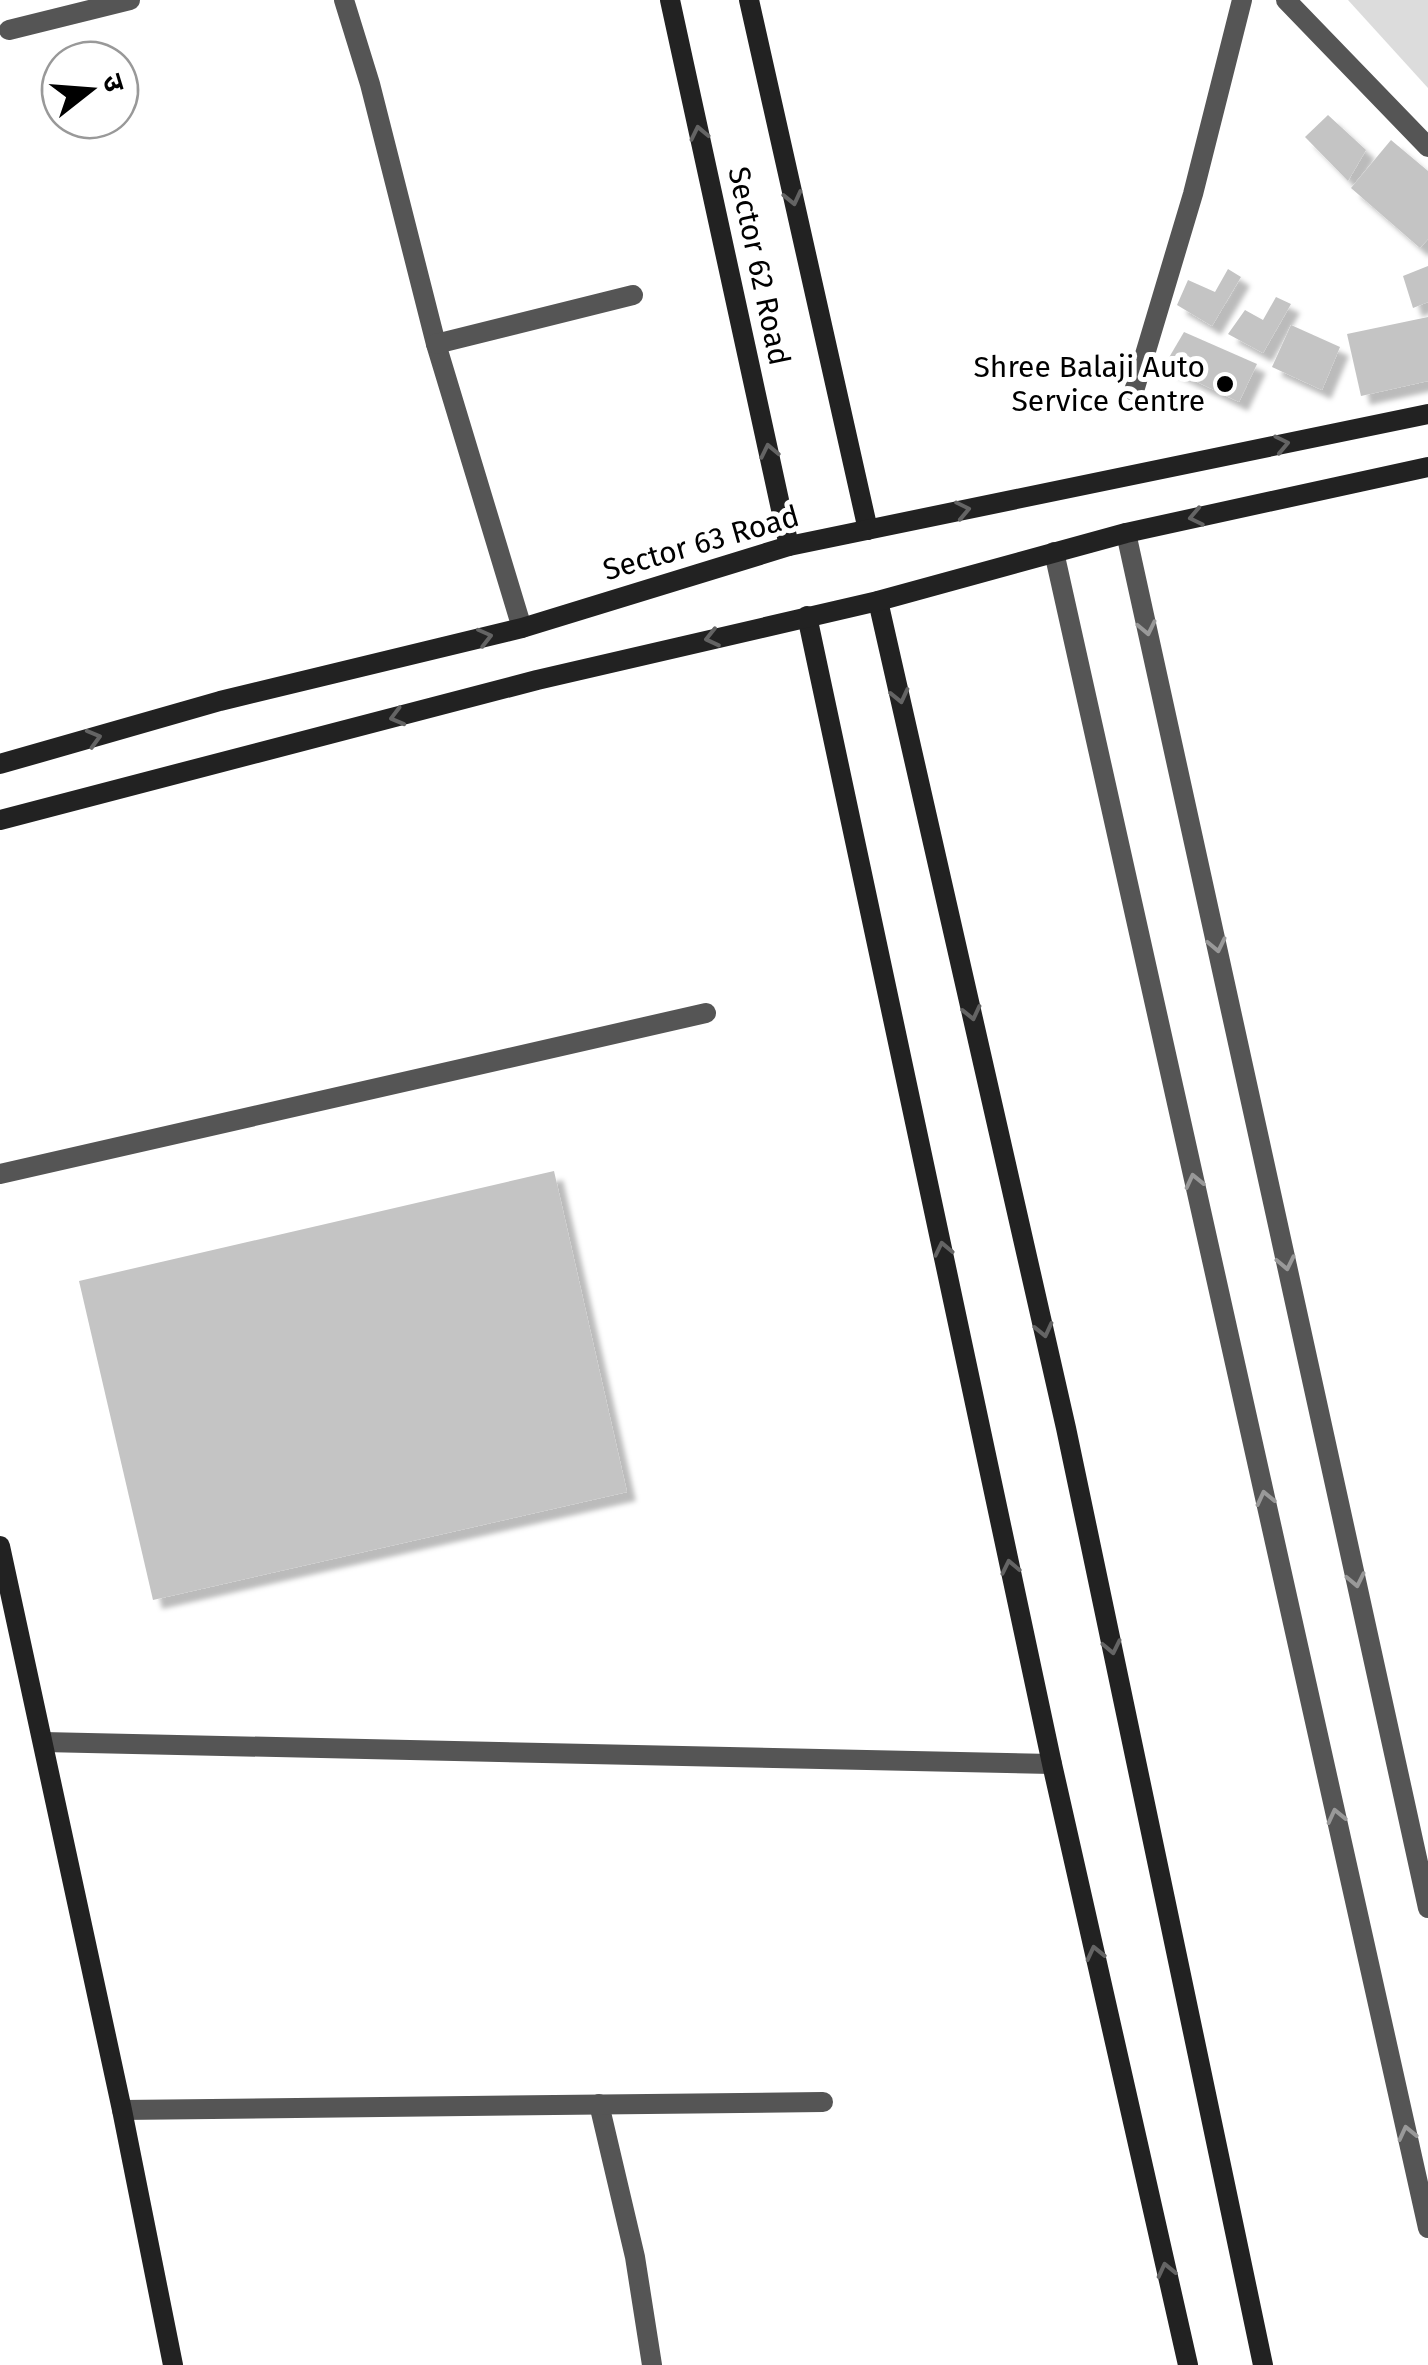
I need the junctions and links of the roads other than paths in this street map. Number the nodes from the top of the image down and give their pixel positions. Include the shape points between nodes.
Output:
1 (130, 0) edge
2 (344, 0) edge
3 (670, 0) edge
4 (749, 0) edge
5 (1242, 0) edge
6 (1286, 0) edge
7 (10, 30) dead end
8 (1428, 147) edge
9 (632, 295) dead end
10 (436, 344) junction
11 (1134, 390) dead end
12 (1428, 414) edge
13 (1428, 467) edge
14 (868, 530) junction
15 (1126, 532) junction
16 (790, 546) junction
17 (1054, 552) junction
18 (878, 601) junction
19 (807, 616) junction
20 (522, 628) junction
21 (0, 764) edge
22 (0, 820) edge
23 (706, 1013) dead end
24 (0, 1174) edge
25 (0, 1546) edge
26 (43, 1742) junction
27 (1052, 1764) junction
28 (1428, 1908) edge
29 (824, 2102) dead end
30 (599, 2104) junction
31 (122, 2110) junction
32 (1428, 2228) edge
33 (172, 2365) edge
34 (652, 2365) edge
35 (1188, 2365) edge
36 (1263, 2365) edge

1 - 7 street
2 - 10 street
16 -> 3 street, Sector 62 Road
4 -> 14 street, Sector 62 Road
5 - 11 street
6 - 8 street
9 - 10 street
10 - 20 street
14 -> 12 street, Sector 63 Road
13 -> 15 street
14 - 16 street, Sector 63 Road
15 - 17 street
15 -> 28 street
16 - 20 street, Sector 63 Road
17 - 18 street
32 -> 17 street
18 - 19 street
18 -> 36 street via 1066,1428
19 -> 22 street
27 -> 19 street
21 -> 20 street, Sector 63 Road
23 - 24 street
25 - 26 street
26 - 27 street
26 - 31 street
35 -> 27 street
29 - 30 street
30 - 31 street
30 - 34 street
31 - 33 street

